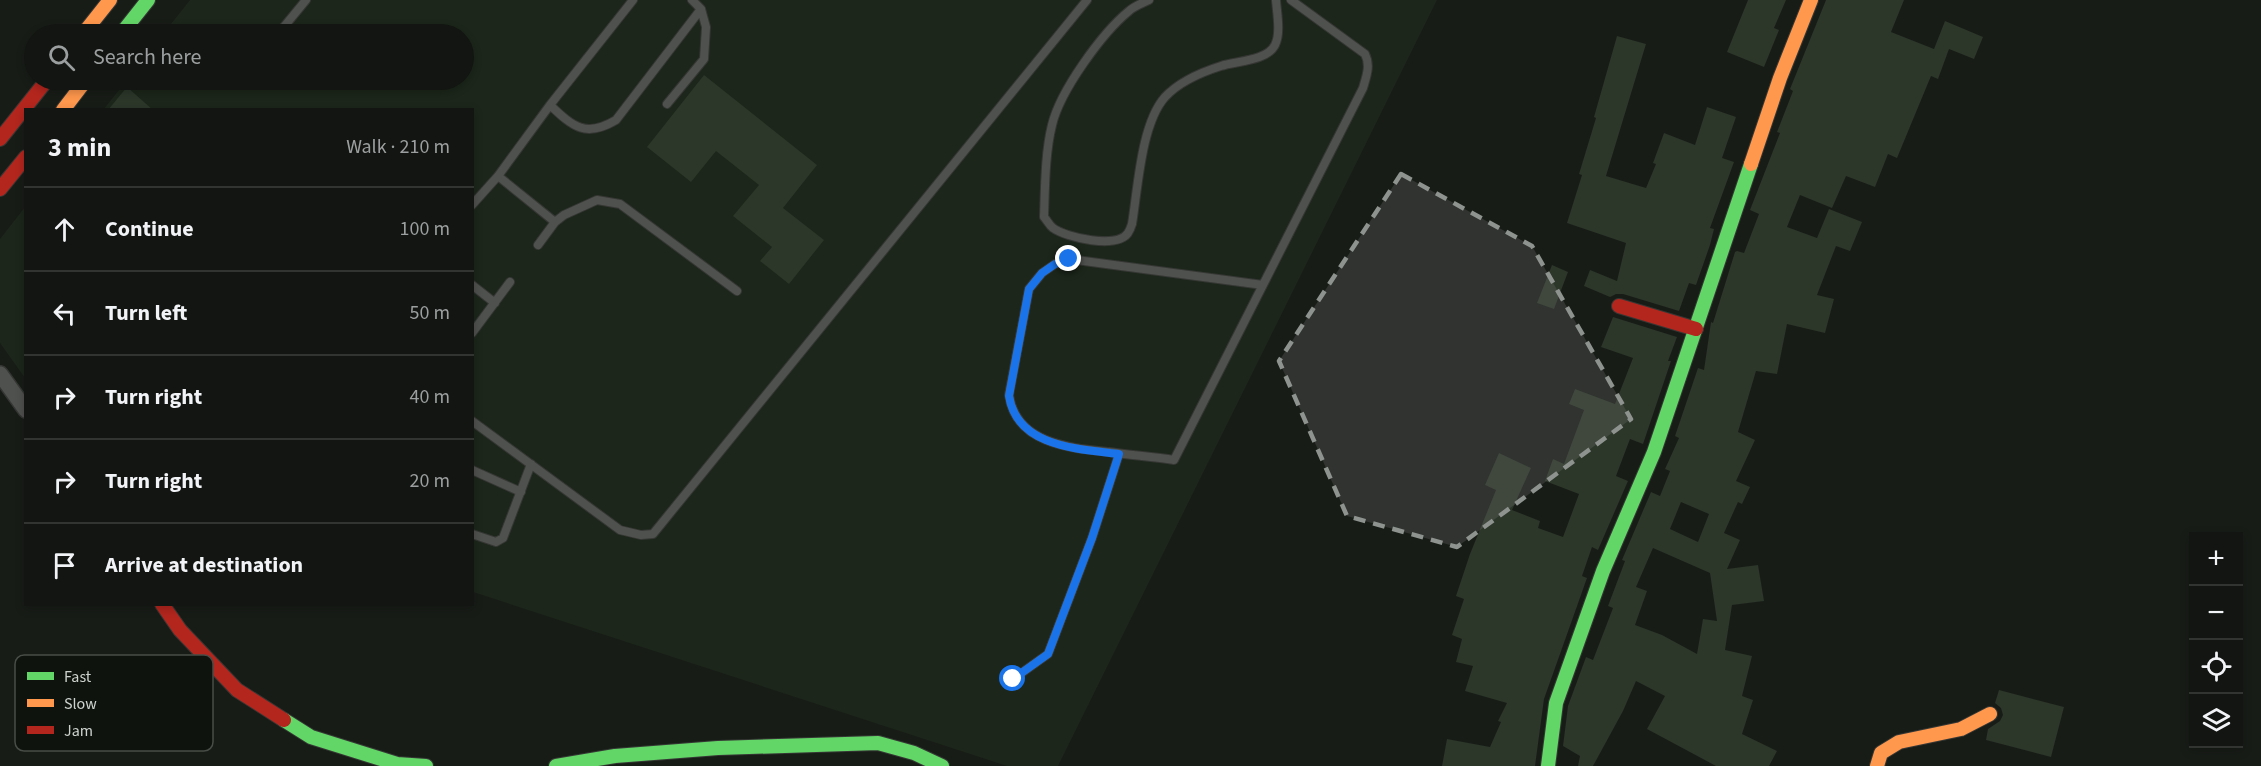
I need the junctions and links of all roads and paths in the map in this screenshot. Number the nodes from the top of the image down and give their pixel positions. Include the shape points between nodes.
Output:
1 (148, 0) edge
2 (306, 0) edge
3 (633, 0) edge
4 (692, 0) edge
5 (1087, 0) edge
6 (1149, 0) edge
7 (1276, 0) edge
8 (1291, 0) edge
9 (1811, 0) edge
10 (106, 1) edge
11 (702, 9) junction
12 (90, 24) edge
13 (129, 24) edge
14 (286, 24) edge
15 (39, 90) edge
16 (78, 90) edge
17 (667, 104) dead end
18 (550, 105) junction
19 (25, 108) edge
20 (65, 108) edge
21 (24, 109) edge
22 (0, 139) edge
23 (24, 159) edge
24 (498, 176) junction
25 (0, 189) edge
26 (474, 203) edge
27 (555, 222) junction
28 (538, 246) dead end
29 (510, 282) dead end
30 (1263, 285) junction
31 (474, 287) edge
32 (737, 291) dead end
33 (495, 303) junction
34 (1619, 306) dead end
35 (1696, 329) junction
36 (474, 330) edge
37 (0, 374) edge
38 (24, 407) edge
39 (474, 422) edge
40 (1119, 454) junction
41 (531, 464) junction
42 (474, 471) edge
43 (520, 492) junction
44 (474, 535) edge
45 (163, 606) edge
46 (204, 655) edge
47 (213, 665) edge
48 (1013, 679) dead end
49 (1990, 714) dead end
50 (426, 766) edge
51 (555, 766) edge
52 (942, 766) edge
53 (1548, 766) edge
54 (1877, 766) edge

1 - 13 street
2 - 14 lane
3 - 18 lane
4 - 11 lane
5 - 41 lane via 653,534 620,530
6 - 7 lane via 1130,10 1105,36 1073,79 1052,125 1044,217 1062,232 1097,242 1128,234 1143,144 1165,97 1190,78 1271,50 1278,34
8 - 30 lane via 1365,54 1368,70 1363,88
9 - 35 street via 1780,78
10 - 12 street
11 - 17 lane via 706,27 704,59
11 - 18 lane via 616,120 590,130 577,127
15 - 19 street
16 - 20 street
18 - 24 lane
21 - 22 street
23 - 25 street
24 - 26 lane
24 - 27 lane
27 - 28 lane
27 - 32 lane via 597,200 620,204
29 - 33 lane
30 - 40 lane via 1174,460
30 - 40 lane via 1069,259 1042,273 1029,289 1009,396 1011,407 1027,430 1046,440 1066,447
31 - 33 lane
33 - 36 lane
34 - 35 street
35 - 53 street via 1654,452 1603,571 1556,703
37 - 38 street
39 - 41 lane
40 - 48 lane via 1048,654
41 - 43 lane
42 - 43 lane
43 - 44 lane via 503,538 496,542
45 - 46 street
47 - 50 street via 237,690 311,737 397,764
49 - 54 street via 1961,729 1899,742 1881,753
51 - 52 street via 615,756 669,756 718,748 878,743

